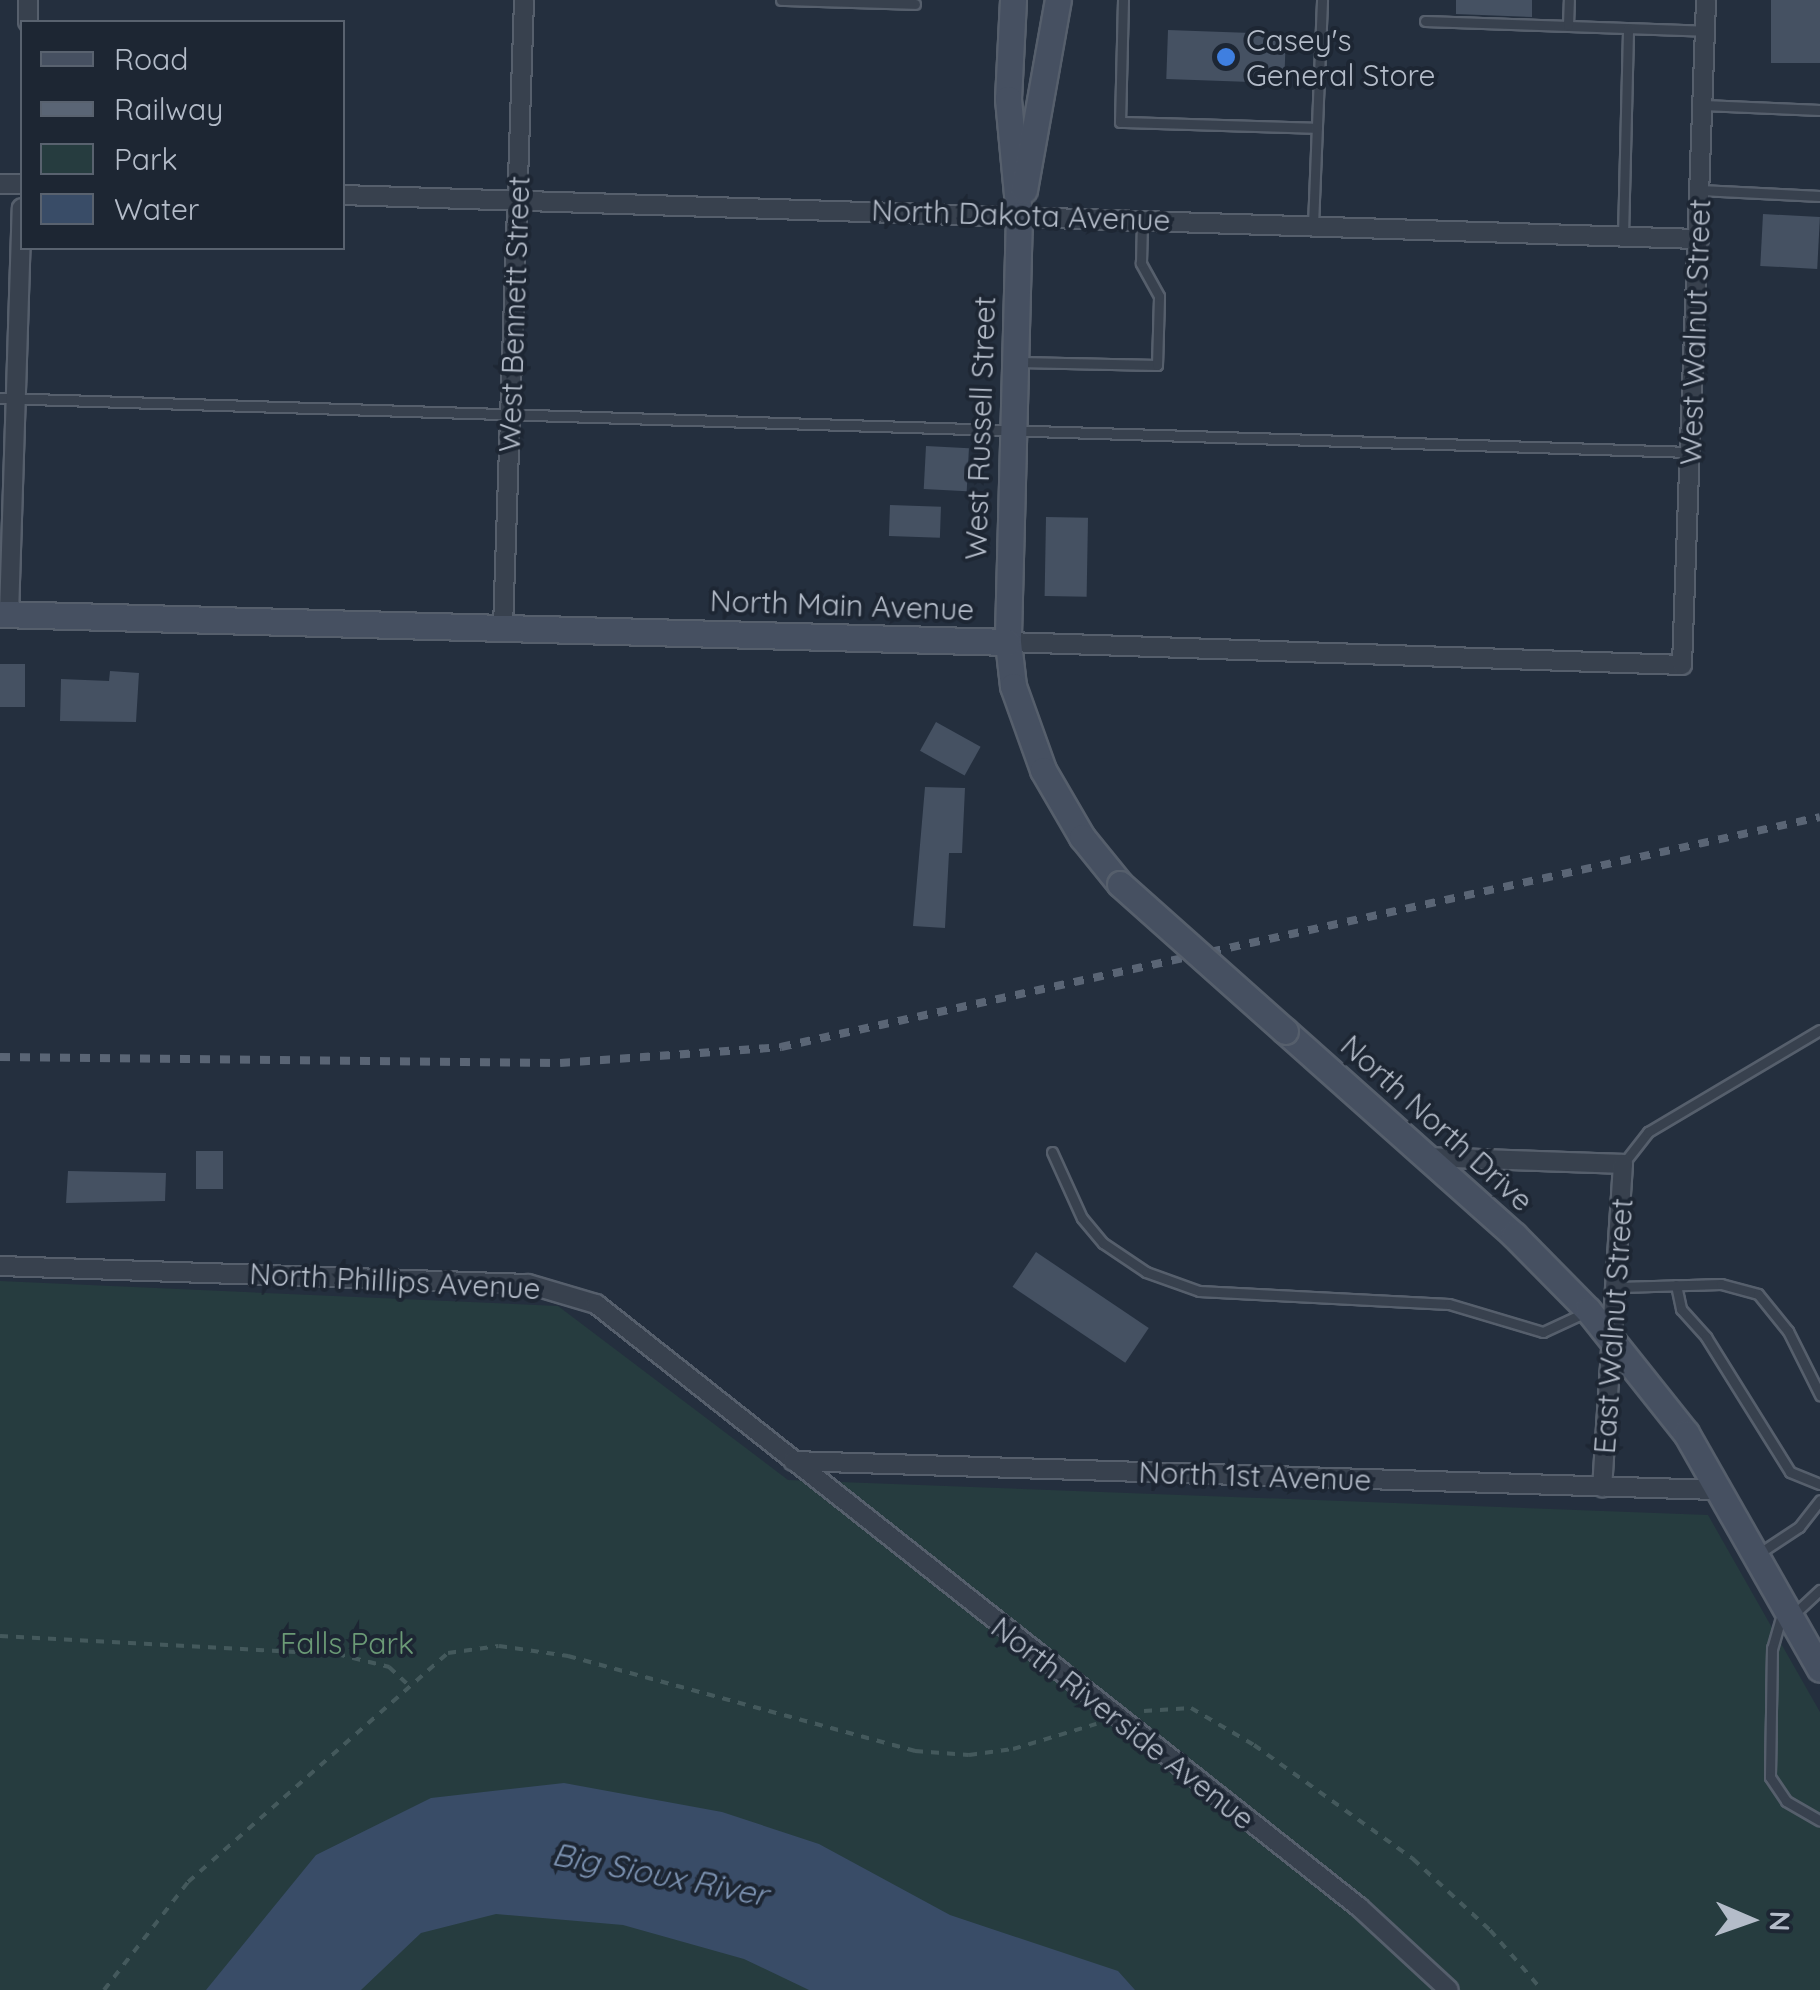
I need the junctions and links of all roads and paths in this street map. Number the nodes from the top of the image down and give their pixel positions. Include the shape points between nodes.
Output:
1 (524, 0) edge
2 (781, 0) edge
3 (1013, 0) edge
4 (1058, 0) edge
5 (1123, 0) edge
6 (1322, 0) edge
7 (1569, 0) edge
8 (1706, 0) edge
9 (915, 4) dead end
10 (1425, 21) dead end
11 (1568, 25) junction
12 (1628, 28) junction
13 (1705, 31) junction
14 (1703, 105) junction
15 (1820, 110) edge
16 (1317, 128) junction
17 (1700, 190) junction
18 (345, 194) edge
19 (1820, 196) edge
20 (517, 200) junction
21 (1019, 215) junction
22 (1142, 219) junction
23 (1314, 225) junction
24 (20, 233) edge
25 (1624, 236) junction
26 (1699, 239) junction
27 (1015, 362) junction
28 (7, 398) edge
29 (510, 413) junction
30 (1012, 431) junction
31 (1690, 452) junction
32 (4, 614) edge
33 (504, 627) junction
34 (1008, 642) junction
35 (1682, 664) joint
36 (1820, 1030) edge
37 (1052, 1152) dead end
38 (1426, 1157) junction
39 (1623, 1164) junction
40 (0, 1266) edge
41 (1676, 1285) junction
42 (1618, 1287) junction
43 (1588, 1310) junction
44 (1612, 1340) junction
45 (1820, 1396) edge
46 (792, 1462) junction
47 (1820, 1484) edge
48 (1602, 1487) junction
49 (1718, 1490) junction
50 (1820, 1500) edge
51 (1756, 1556) junction
52 (1820, 1590) edge
53 (1788, 1612) junction
54 (0, 1636) edge
55 (1820, 1670) edge
56 (407, 1684) junction
57 (1114, 1718) junction
58 (1820, 1821) edge
59 (104, 1990) edge
60 (1449, 1990) edge
61 (1542, 1990) edge

1 - 20 street, West Bennett Street
2 - 9 lane
3 - 21 main road, West Russell Street via 1008,98
4 - 21 main road, West Russell Street
5 - 16 lane via 1120,122
6 - 16 lane
7 - 11 lane
8 - 13 street, West Walnut Street
10 - 11 lane
11 - 12 lane
12 - 13 lane
12 - 25 lane
13 - 14 street, West Walnut Street
14 - 15 lane
14 - 17 street, West Walnut Street
16 - 23 lane
17 - 19 lane
17 - 26 street, West Walnut Street
18 - 20 street, North Dakota Avenue
20 - 21 street, North Dakota Avenue
20 - 29 street, West Bennett Street
21 - 22 street, North Dakota Avenue
21 - 27 main road, West Russell Street
22 - 23 street, North Dakota Avenue
22 - 27 lane via 1142,263 1159,296 1157,364
23 - 25 street, North Dakota Avenue
24 - 28 street
25 - 26 street, North Dakota Avenue
26 - 31 street, West Walnut Street
27 - 30 main road, West Russell Street
28 - 29 lane
28 - 32 street
29 - 30 lane
29 - 33 street, West Bennett Street
30 - 31 lane
30 - 34 main road, West Russell Street
31 - 35 street, West Walnut Street
32 - 33 main road, North Main Avenue
33 - 34 main road, North Main Avenue
34 - 35 street, North Main Avenue
34 - 38 main road, North North Drive, bridge via 1014,686 1043,770 1082,837 1120,884
36 - 39 lane via 1648,1132
37 - 43 lane via 1082,1218 1102,1243 1146,1272 1199,1290 1449,1304 1543,1332
38 - 39 street
38 - 43 main road, North North Drive
39 - 42 street, East Walnut Street
40 - 46 street, North Phillips Avenue via 563,1290 596,1304
41 - 42 lane
41 - 45 lane via 1721,1284 1758,1294 1788,1330
41 - 47 lane via 1681,1308 1706,1336 1790,1472
42 - 44 street, East Walnut Street
43 - 44 main road, North North Drive
44 - 48 street, East Walnut Street
44 - 49 main road, North North Drive via 1686,1434
46 - 48 street, North 1st Avenue
46 - 57 street, North Riverside Avenue
48 - 49 street, North 1st Avenue
49 - 51 main road, North North Drive
50 - 51 lane via 1799,1528
51 - 53 main road, North North Drive
52 - 53 lane
53 - 55 main road, North North Drive
53 - 58 lane via 1772,1648 1770,1777 1786,1802
54 - 56 path via 337,1654 388,1668
56 - 57 path via 448,1653 472,1646 532,1648 781,1719 915,1751 969,1755 1013,1749
56 - 59 path via 188,1882
57 - 60 street, North Riverside Avenue via 1358,1907
57 - 61 path via 1166,1707 1216,1720 1412,1859 1490,1930

